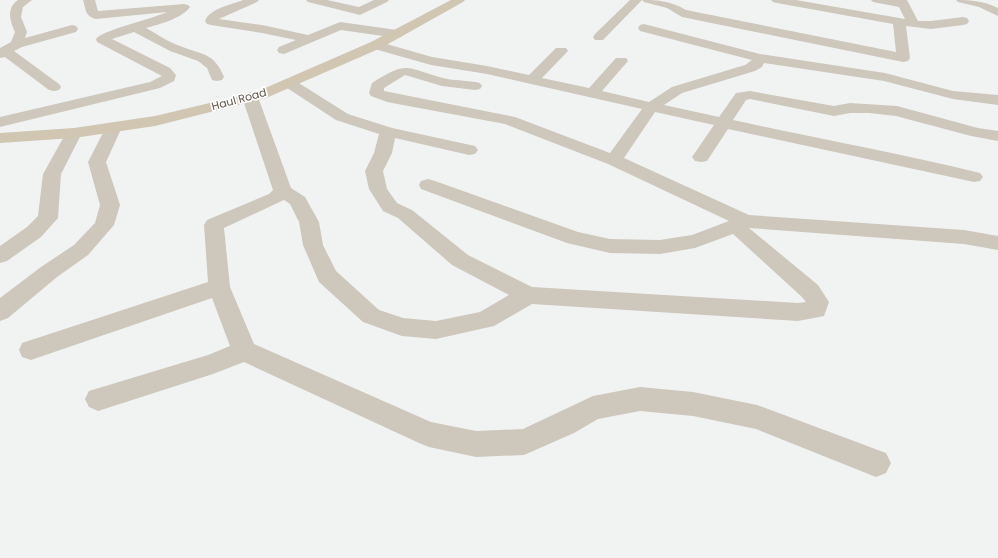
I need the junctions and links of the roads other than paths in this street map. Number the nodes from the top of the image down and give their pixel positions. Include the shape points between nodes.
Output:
1 (26, 0) edge
2 (89, 0) edge
3 (217, 0) edge
4 (253, 0) edge
5 (312, 0) edge
6 (460, 0) edge
7 (636, 0) edge
8 (648, 0) edge
9 (777, 0) edge
10 (877, 0) edge
11 (962, 0) edge
12 (986, 0) edge
13 (377, 2) edge
14 (902, 2) edge
15 (186, 3) edge
16 (147, 5) edge
17 (998, 5) edge
18 (388, 11) dead end
19 (998, 12) edge
20 (211, 21) junction
21 (963, 21) dead end
22 (899, 22) junction
23 (913, 24) junction
24 (136, 28) junction
25 (644, 28) dead end
26 (72, 29) dead end
27 (398, 34) junction
28 (599, 37) dead end
29 (307, 39) junction
30 (17, 44) junction
31 (376, 45) junction
32 (284, 50) dead end
33 (561, 51) dead end
34 (3, 53) edge
35 (760, 58) junction
36 (621, 61) dead end
37 (217, 77) dead end
38 (532, 80) junction
39 (289, 83) junction
40 (475, 86) dead end
41 (54, 87) dead end
42 (593, 93) junction
43 (250, 97) junction
44 (998, 100) edge
45 (651, 107) junction
46 (0, 122) edge
47 (724, 123) junction
48 (114, 127) junction
49 (388, 132) junction
50 (74, 133) junction
51 (998, 136) edge
52 (0, 138) edge
53 (469, 150) dead end
54 (700, 157) dead end
55 (614, 160) junction
56 (974, 177) dead end
57 (428, 185) dead end
58 (283, 191) junction
59 (742, 223) junction
60 (998, 243) edge
61 (0, 256) edge
62 (219, 287) junction
63 (528, 295) junction
64 (0, 312) edge
65 (31, 350) dead end
66 (244, 351) junction
67 (98, 399) dead end
68 (876, 463) dead end

1 - 30 street via 18,5 15,16 21,32
2 - 16 street via 93,14 96,15
3 - 20 street via 202,20
4 - 20 street via 217,14
5 - 13 street via 360,11
6 - 27 main road, Haul Road
7 - 28 street
8 - 22 street via 671,6 682,13 903,58
9 - 22 street
10 - 14 street
11 - 19 street
12 - 17 street
13 - 18 street
14 - 23 street
15 - 16 street
15 - 24 street via 175,13
20 - 29 street
21 - 23 street via 931,25
22 - 23 street
24 - 37 street via 167,46 202,57 215,67
24 - 46 street via 102,39 165,72 169,78 155,85
25 - 35 street
26 - 30 street
27 - 29 street via 340,26
27 - 31 main road, Haul Road
29 - 32 street
30 - 34 street
31 - 38 street via 431,61
31 - 39 main road, Haul Road
33 - 38 street
34 - 41 street via 21,61
35 - 44 street via 885,77 953,95
35 - 45 street via 757,64 750,68 677,90
36 - 42 street
38 - 42 street
39 - 43 main road, Haul Road
39 - 49 street via 342,117
40 - 55 street via 442,82 404,72 377,86 376,93 387,98 509,120
42 - 45 street
43 - 48 main road, Haul Road via 155,121
43 - 58 street
45 - 47 street
45 - 55 street
47 - 51 street via 741,96 750,96 834,111 850,108 897,111 977,133
47 - 54 street
47 - 56 street
48 - 50 main road, Haul Road
48 - 64 street via 97,162 110,205 104,225 81,250
49 - 53 street
49 - 63 street via 383,153 374,171 378,189 390,207 405,214 460,260
50 - 52 main road, Haul Road
50 - 61 street via 52,174 48,218 34,232
55 - 59 street
57 - 59 street via 574,238 610,246 660,247 695,241
58 - 62 street via 276,198 214,225
58 - 63 street via 298,201 309,222 313,245 327,276 371,316 402,327 436,330 486,320
59 - 60 street via 964,237
59 - 63 street via 742,233 810,291 818,302 816,310 798,312
62 - 65 street
62 - 66 street
66 - 67 street via 213,364
66 - 68 street via 429,434 476,444 524,442 593,408 640,398 693,404 757,416

